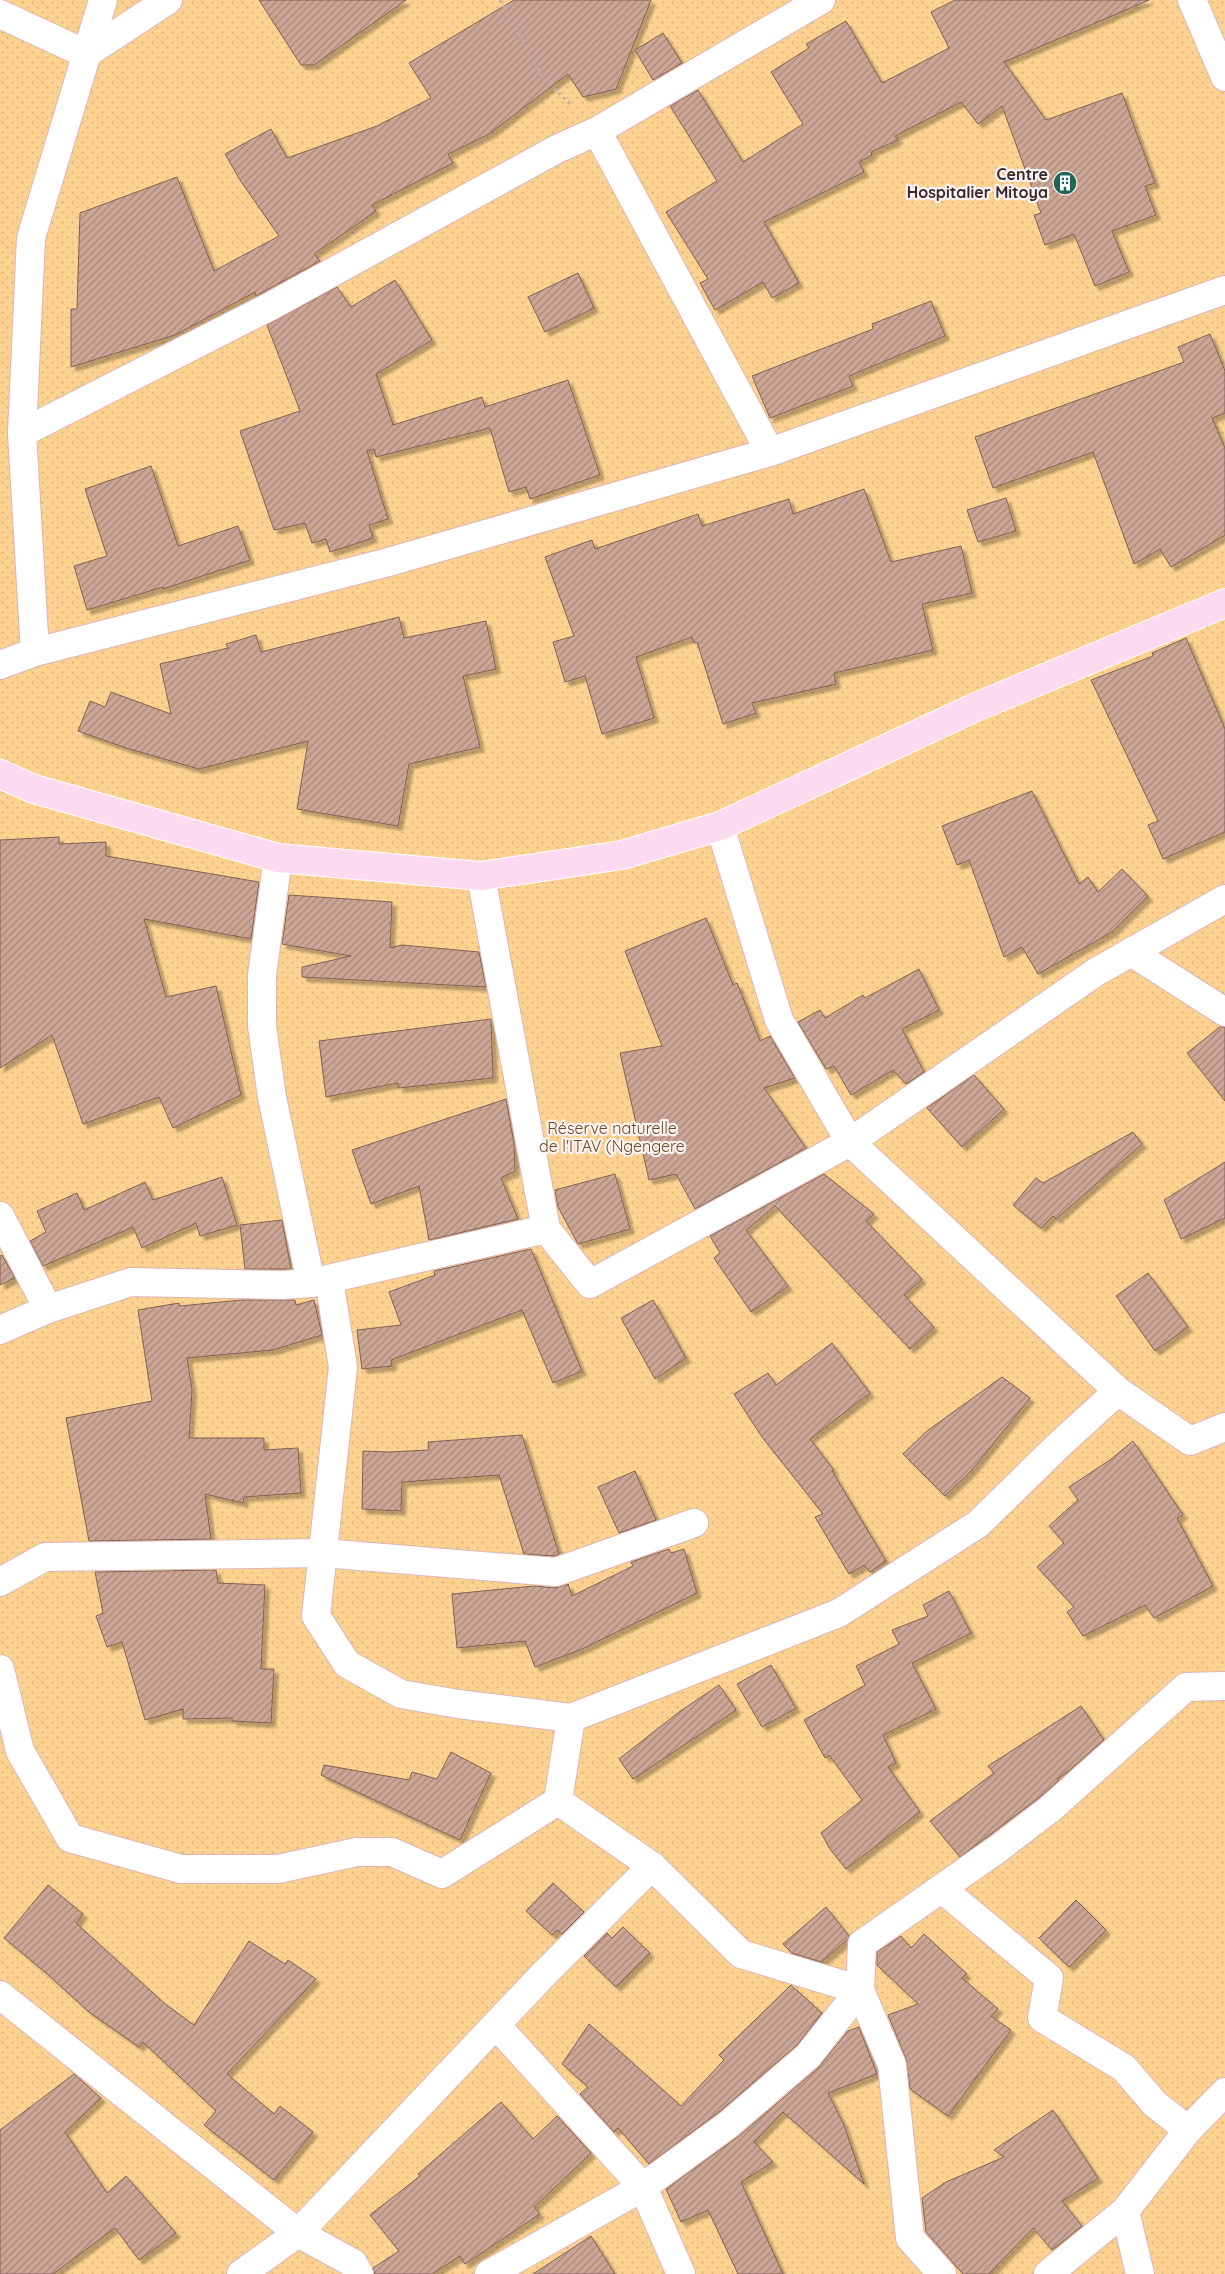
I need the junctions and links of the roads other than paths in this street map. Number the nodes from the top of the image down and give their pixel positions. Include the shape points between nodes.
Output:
1 (103, 0) edge
2 (168, 0) edge
3 (821, 0) edge
4 (1192, 0) edge
5 (0, 14) edge
6 (86, 54) junction
7 (1225, 77) edge
8 (598, 131) junction
9 (1225, 290) edge
10 (22, 433) junction
11 (770, 452) junction
12 (1225, 603) edge
13 (35, 652) junction
14 (0, 665) edge
15 (0, 774) edge
16 (0, 789) edge
17 (34, 789) junction
18 (720, 826) junction
19 (278, 858) junction
20 (481, 876) junction
21 (1225, 899) edge
22 (1131, 952) junction
23 (1225, 1012) edge
24 (850, 1142) junction
25 (0, 1216) edge
26 (546, 1229) junction
27 (320, 1281) junction
28 (48, 1309) junction
29 (0, 1330) edge
30 (1118, 1391) junction
31 (1225, 1426) edge
32 (694, 1523) dead end
33 (322, 1553) junction
34 (0, 1582) edge
35 (0, 1669) edge
36 (1225, 1686) edge
37 (571, 1718) junction
38 (558, 1801) junction
39 (652, 1866) junction
40 (942, 1889) junction
41 (860, 1990) junction
42 (0, 1996) edge
43 (496, 2025) junction
44 (1225, 2092) edge
45 (1188, 2130) junction
46 (643, 2186) junction
47 (1125, 2212) junction
48 (298, 2233) junction
49 (241, 2274) edge
50 (359, 2274) edge
51 (489, 2274) edge
52 (681, 2274) edge
53 (942, 2274) edge
54 (1048, 2274) edge
55 (1140, 2274) edge

1 - 6 street
2 - 6 street
3 - 8 street
4 - 7 street
5 - 6 street
6 - 10 street via 31,238
8 - 10 street via 557,150 269,307
8 - 11 street
9 - 11 street
10 - 13 street
11 - 13 street via 385,563
12 - 18 main road via 976,707
13 - 14 street
15 - 17 main road
16 - 17 main road
17 - 19 main road
18 - 20 main road via 622,855
18 - 24 street via 779,1020
19 - 20 main road
19 - 27 street via 262,975 262,1026 272,1097
20 - 26 street
21 - 22 street
22 - 23 street
22 - 24 street via 1096,972
24 - 26 street via 590,1284
24 - 30 street
25 - 28 street
26 - 27 street
27 - 28 street via 282,1285 131,1282
27 - 33 street via 343,1367
28 - 29 street
30 - 31 street via 1190,1441
30 - 37 street via 978,1524 839,1613
32 - 33 street via 556,1572
33 - 34 street via 45,1556
33 - 37 street via 316,1616 347,1664 401,1694
35 - 38 street via 20,1751 70,1838 181,1869 278,1869 357,1852 392,1852 442,1874
36 - 40 street via 1186,1687 1050,1809
37 - 38 street
38 - 39 street
39 - 41 street via 741,1954
39 - 43 street
40 - 41 street via 862,1944
40 - 45 street via 1049,1978 1042,2018 1124,2068 1155,2104
41 - 46 street via 808,2056 729,2124
41 - 53 street via 892,2065 910,2238
42 - 48 street
43 - 46 street
43 - 48 street
44 - 45 street
45 - 47 street
46 - 51 street
46 - 52 street
47 - 54 street
47 - 55 street
48 - 49 street
48 - 50 street via 352,2263

